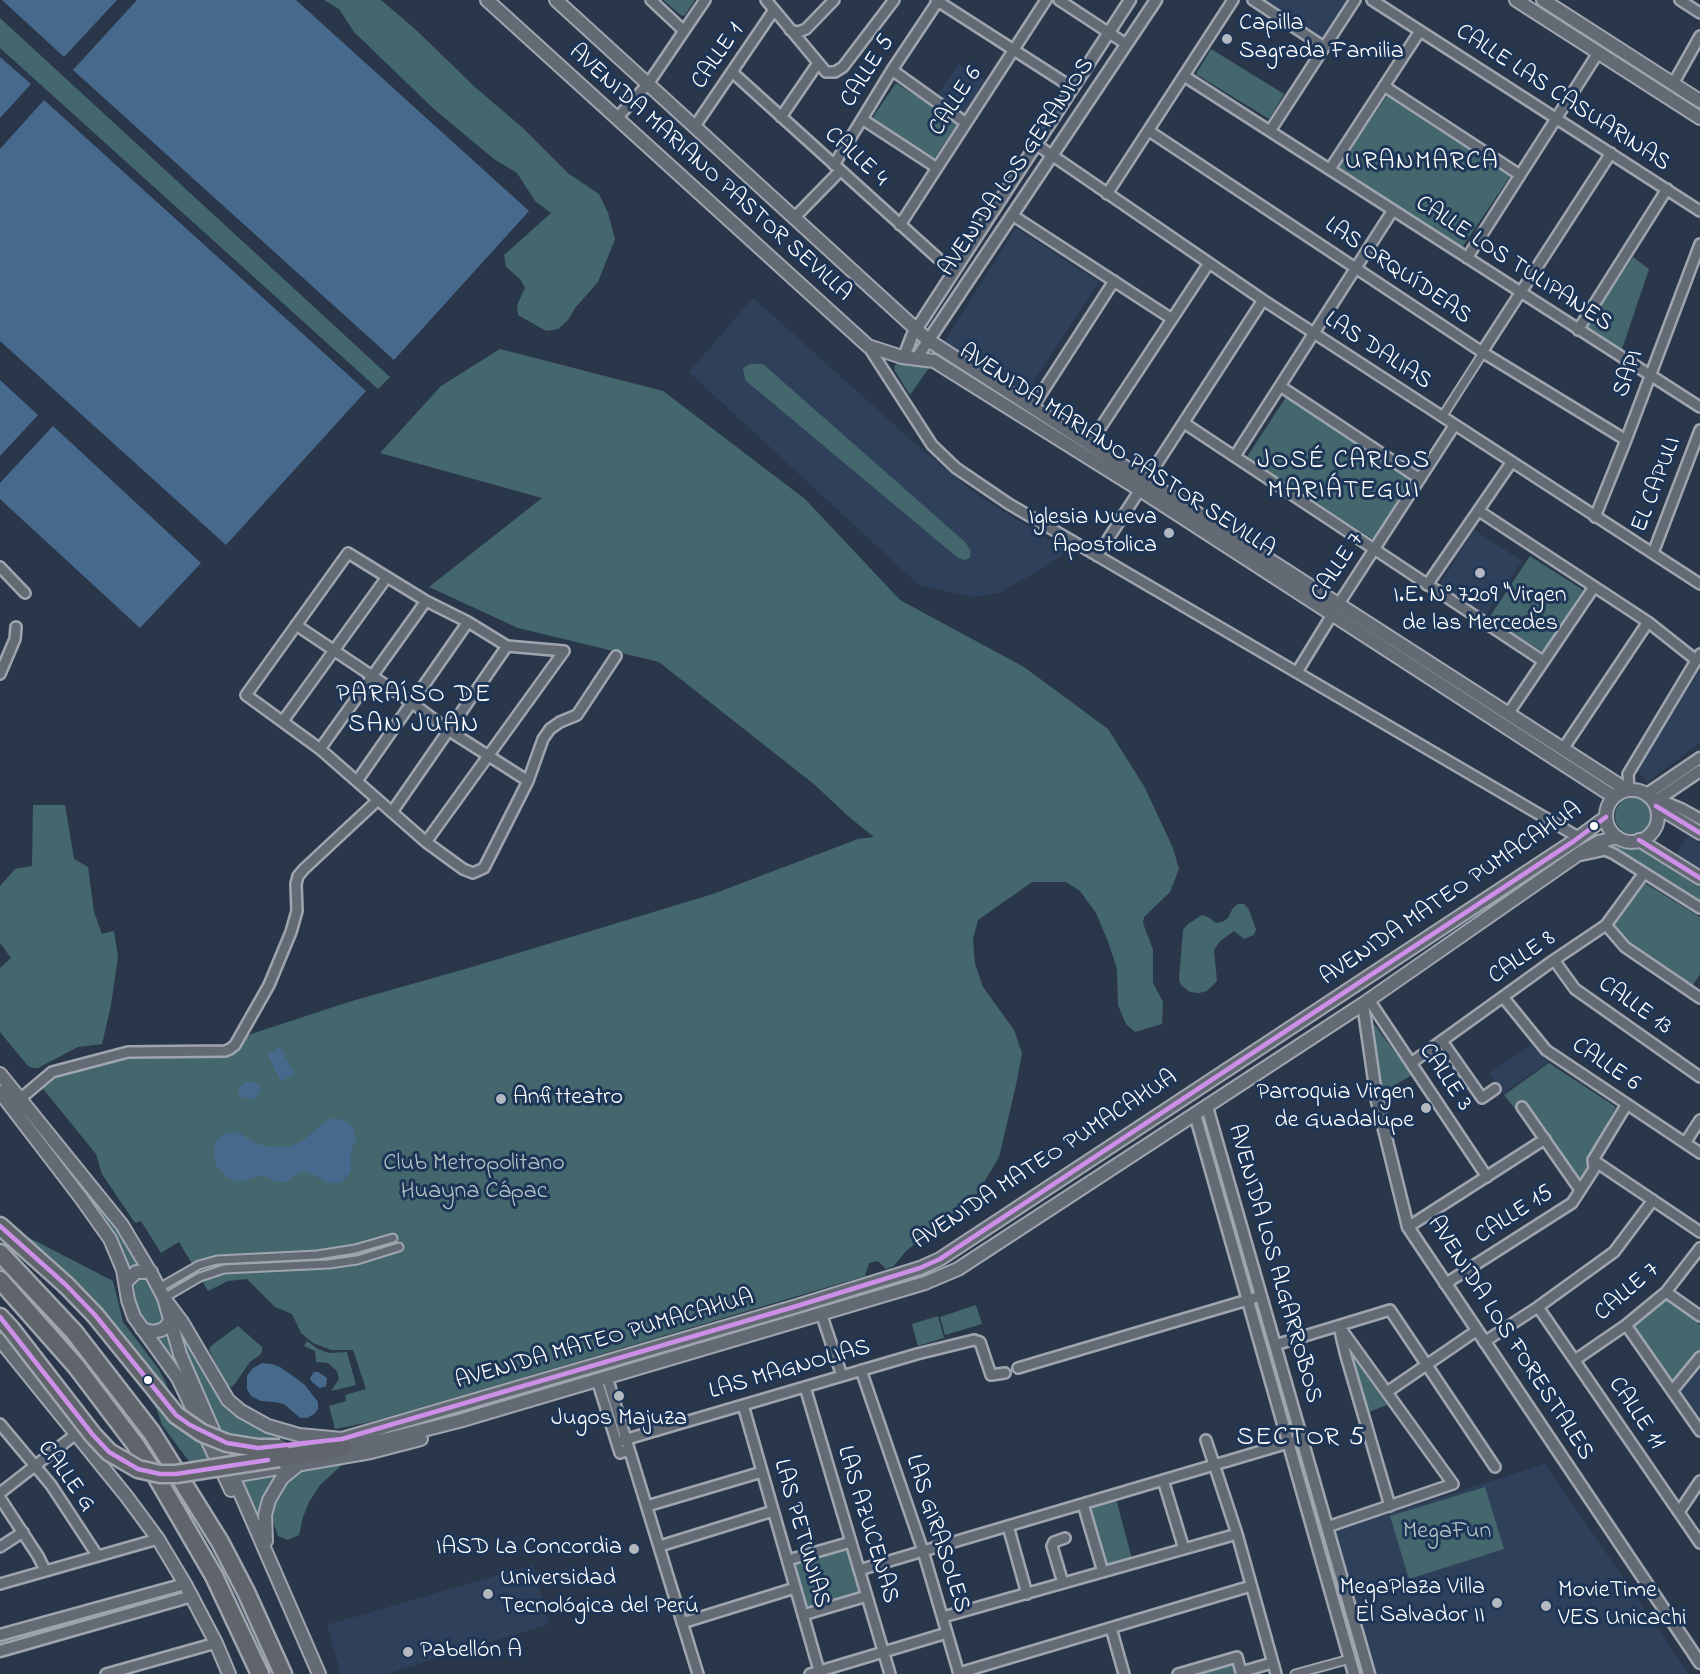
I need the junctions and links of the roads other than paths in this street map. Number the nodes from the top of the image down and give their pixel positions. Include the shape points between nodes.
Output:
1 (487, 0) edge
2 (556, 0) edge
3 (651, 0) edge
4 (705, 0) edge
5 (766, 0) edge
6 (834, 0) edge
7 (894, 0) edge
8 (937, 0) edge
9 (1046, 0) edge
10 (1059, 0) edge
11 (1130, 0) edge
12 (1156, 0) edge
13 (1233, 0) edge
14 (1253, 0) edge
15 (1355, 0) edge
16 (1372, 0) edge
17 (1516, 0) edge
18 (1542, 0) edge
19 (1680, 0) edge
20 (774, 10) junction
21 (1700, 13) edge
22 (683, 30) junction
23 (790, 30) junction
24 (1420, 31) junction
25 (1109, 33) junction
26 (1700, 36) edge
27 (1126, 44) junction
28 (1324, 47) junction
29 (1013, 51) junction
30 (1598, 53) junction
31 (818, 63) junction
32 (892, 70) junction
33 (732, 72) junction
34 (1185, 76) junction
35 (648, 84) junction
36 (1673, 84) junction
37 (1384, 86) junction
38 (1073, 88) junction
39 (1700, 101) edge
40 (781, 117) junction
41 (616, 118) junction
42 (1556, 118) junction
43 (1700, 118) edge
44 (862, 119) junction
45 (966, 123) junction
46 (695, 126) junction
47 (1149, 131) junction
48 (1270, 131) junction
49 (1037, 145) junction
50 (1611, 153) junction
51 (1052, 156) junction
52 (837, 168) junction
53 (937, 168) junction
54 (1329, 169) junction
55 (1520, 175) junction
56 (1667, 189) junction
57 (1107, 194) junction
58 (1393, 210) junction
59 (1700, 211) edge
60 (1012, 215) junction
61 (794, 218) junction
62 (900, 225) junction
63 (1700, 244) edge
64 (1467, 258) junction
65 (1209, 263) junction
66 (1356, 268) junction
67 (1695, 270) edge
68 (953, 272) junction
69 (1114, 281) junction
70 (1521, 293) junction
71 (1263, 300) junction
72 (928, 311) junction
73 (1172, 319) junction
74 (942, 320) junction
75 (916, 329) junction
76 (1578, 330) junction
77 (1314, 333) junction
78 (928, 340) junction
79 (868, 346) junction
80 (1482, 353) junction
81 (910, 358) junction
82 (1649, 376) junction
83 (1280, 386) junction
84 (1700, 407) edge
85 (1032, 408) junction
86 (1442, 417) junction
87 (1184, 423) junction
88 (1454, 426) junction
89 (1700, 430) edge
90 (1626, 440) junction
91 (1089, 444) junction
92 (1235, 456) junction
93 (1511, 463) junction
94 (1420, 479) junction
95 (1143, 486) junction
96 (1479, 511) junction
97 (1595, 517) junction
98 (1374, 549) junction
99 (1653, 553) junction
100 (1097, 556) junction
101 (0, 567) edge
102 (387, 577) junction
103 (1700, 584) edge
104 (1427, 585) junction
105 (1594, 586) junction
106 (25, 593) dead end
107 (426, 601) junction
108 (1334, 610) junction
109 (468, 622) junction
110 (1648, 622) junction
111 (296, 625) junction
112 (16, 627) dead end
113 (507, 646) junction
114 (334, 650) junction
115 (616, 656) dead end
116 (1698, 657) edge
117 (1543, 662) junction
118 (1297, 672) junction
119 (0, 674) edge
120 (372, 676) junction
121 (411, 702) junction
122 (1508, 714) junction
123 (283, 720) junction
124 (448, 730) junction
125 (320, 749) junction
126 (1563, 749) junction
127 (488, 756) junction
128 (1700, 758) edge
129 (1700, 771) edge
130 (357, 781) junction
131 (528, 781) junction
132 (1628, 790) junction
133 (1614, 797) junction
134 (378, 800) junction
135 (1653, 802) junction
136 (392, 812) junction
137 (1606, 817) junction
138 (1700, 819) edge
139 (1700, 833) edge
140 (1578, 837) junction
141 (1617, 837) junction
142 (1639, 840) junction
143 (426, 842) junction
144 (1571, 858) junction
145 (1644, 873) junction
146 (1700, 878) edge
147 (1700, 908) edge
148 (1606, 925) junction
149 (1554, 960) junction
150 (1503, 997) junction
151 (1699, 997) edge
152 (1366, 1002) junction
153 (1442, 1041) junction
154 (1411, 1063) junction
155 (0, 1074) edge
156 (1700, 1077) edge
157 (1495, 1089) dead end
158 (0, 1092) edge
159 (20, 1099) junction
160 (1627, 1104) junction
161 (1207, 1107) junction
162 (1522, 1107) dead end
163 (1195, 1114) junction
164 (1700, 1120) edge
165 (1545, 1139) junction
166 (1685, 1143) junction
167 (1700, 1153) edge
168 (1593, 1160) junction
169 (1487, 1177) junction
170 (1580, 1190) junction
171 (1653, 1200) junction
172 (0, 1226) edge
173 (1408, 1227) junction
174 (1700, 1232) edge
175 (393, 1238) dead end
176 (399, 1247) dead end
177 (1700, 1248) edge
178 (0, 1253) edge
179 (151, 1272) junction
180 (0, 1280) edge
181 (126, 1282) junction
182 (1445, 1284) junction
183 (1666, 1292) junction
184 (162, 1293) junction
185 (1261, 1296) junction
186 (1248, 1300) junction
187 (1538, 1307) junction
188 (821, 1313) junction
189 (1700, 1316) edge
190 (170, 1320) junction
191 (1626, 1324) junction
192 (1339, 1326) junction
193 (4, 1329) edge
194 (142, 1329) junction
195 (1476, 1331) junction
196 (1484, 1342) junction
197 (1275, 1345) junction
198 (1700, 1357) edge
199 (1575, 1360) junction
200 (1428, 1364) junction
201 (1018, 1368) dead end
202 (861, 1370) junction
203 (1005, 1373) dead end
204 (842, 1376) junction
205 (602, 1378) junction
206 (805, 1387) junction
207 (1672, 1391) junction
208 (1387, 1392) junction
209 (539, 1397) junction
210 (743, 1405) junction
211 (0, 1424) edge
212 (1700, 1431) edge
213 (76, 1434) junction
214 (1302, 1439) junction
215 (1206, 1440) dead end
216 (621, 1441) junction
217 (343, 1443) junction
218 (1289, 1443) junction
219 (279, 1453) junction
220 (299, 1464) junction
221 (1214, 1465) junction
222 (34, 1466) junction
223 (1495, 1467) dead end
224 (762, 1472) junction
225 (229, 1476) junction
226 (1164, 1480) junction
227 (1700, 1481) edge
228 (0, 1494) edge
229 (0, 1498) edge
230 (1083, 1504) junction
231 (647, 1506) junction
232 (1390, 1506) junction
233 (773, 1511) junction
234 (1679, 1512) junction
235 (1008, 1526) junction
236 (1327, 1527) junction
237 (23, 1532) junction
238 (1237, 1534) junction
239 (1065, 1538) dead end
240 (158, 1539) junction
241 (851, 1542) junction
242 (1700, 1543) edge
243 (660, 1546) junction
244 (0, 1547) edge
245 (1184, 1549) junction
246 (923, 1551) junction
247 (97, 1555) junction
248 (268, 1557) junction
249 (788, 1560) junction
250 (45, 1570) junction
251 (859, 1570) junction
252 (1103, 1572) junction
253 (1063, 1583) junction
254 (0, 1584) edge
255 (185, 1584) junction
256 (1251, 1586) junction
257 (795, 1588) junction
258 (1027, 1594) junction
259 (192, 1596) junction
260 (867, 1596) junction
261 (803, 1615) junction
262 (943, 1617) junction
263 (682, 1623) junction
264 (1111, 1628) junction
265 (1, 1632) edge
266 (947, 1633) junction
267 (216, 1642) junction
268 (0, 1651) edge
269 (1696, 1651) edge
270 (884, 1652) junction
271 (1350, 1659) junction
272 (1272, 1663) junction
273 (1700, 1663) edge
274 (130, 1671) edge
275 (817, 1673) edge
276 (106, 1674) edge
277 (229, 1674) edge
278 (260, 1674) edge
279 (283, 1674) edge
280 (319, 1674) edge
281 (698, 1674) edge
282 (890, 1674) edge
283 (959, 1674) edge
284 (1124, 1674) edge
285 (1178, 1674) edge
286 (1275, 1674) edge
287 (1295, 1674) edge
288 (1354, 1674) edge
289 (1369, 1674) edge

1 - 41 main road, AVENIDA MARIANO PASTOR SEVILLA
2 - 35 main road, AVENIDA MARIANO PASTOR SEVILLA
3 - 22 street
4 - 22 street
5 - 20 street
6 - 23 street via 806,29
7 - 31 street via 843,68 826,72
8 - 29 street
8 - 32 street, CALLE 5
9 - 29 street, CALLE 6
10 - 25 street
11 - 25 street, AVENIDA LOS GERANIOS
12 - 27 street, AVENIDA LOS GERANIOS
13 - 34 street
14 - 28 street
15 - 28 street
16 - 24 street, CALLE LAS CASUARINAS
17 - 30 main road
18 - 36 main road
19 - 21 street
20 - 23 street
20 - 33 street, CALLE 1
22 - 35 street
23 - 31 street
24 - 37 street
24 - 42 street, CALLE LAS CASUARINAS
25 - 27 street
25 - 38 street, AVENIDA LOS GERANIOS
26 - 36 street
27 - 51 street, AVENIDA LOS GERANIOS
28 - 48 street
29 - 38 street
29 - 45 street, CALLE 6
30 - 42 street
30 - 43 main road
31 - 40 street
32 - 44 street, CALLE 5
32 - 45 street
33 - 40 street, CALLE 4
33 - 46 street, CALLE 1
34 - 47 street
34 - 48 street, CALLE LOS TULIPANES
35 - 41 street
35 - 46 main road, AVENIDA MARIANO PASTOR SEVILLA
36 - 39 main road
37 - 54 street
37 - 55 street
38 - 49 street, AVENIDA LOS GERANIOS
40 - 52 street, CALLE 4
41 - 79 main road, AVENIDA MARIANO PASTOR SEVILLA
42 - 50 street, CALLE LAS CASUARINAS
42 - 55 street
44 - 52 street, CALLE 5
44 - 53 street
45 - 53 street, CALLE 6
46 - 61 main road, AVENIDA MARIANO PASTOR SEVILLA
47 - 57 street
47 - 66 street, LAS ORQUÍDEAS
48 - 54 street, CALLE LOS TULIPANES
49 - 51 street, LAS DALIAS
49 - 68 street, AVENIDA LOS GERANIOS
50 - 56 street, CALLE LAS CASUARINAS
50 - 70 street
51 - 57 street, LAS DALIAS
51 - 60 street, AVENIDA LOS GERANIOS
52 - 61 street, CALLE 5
52 - 62 street, CALLE 4
53 - 62 street, CALLE 6
54 - 58 street, CALLE LOS TULIPANES
55 - 64 street
56 - 59 street, CALLE LAS CASUARINAS
56 - 76 street
57 - 65 street, LAS DALIAS
58 - 64 street, CALLE LOS TULIPANES
58 - 66 street
60 - 69 street
60 - 74 street, AVENIDA LOS GERANIOS
61 - 75 main road, AVENIDA MARIANO PASTOR SEVILLA
62 - 68 street, CALLE 4
63 - 67 street, SAPI
64 - 70 street, CALLE LOS TULIPANES
65 - 71 street, LAS DALIAS
65 - 73 street
66 - 77 street
66 - 80 street, LAS ORQUÍDEAS
67 - 82 street, SAPI
68 - 72 street, AVENIDA LOS GERANIOS
69 - 73 street
69 - 85 street
70 - 76 street, CALLE LOS TULIPANES
70 - 80 street
71 - 77 street, LAS DALIAS
71 - 87 street
72 - 74 street
72 - 75 street, AVENIDA LOS GERANIOS
73 - 91 street
74 - 78 street, AVENIDA LOS GERANIOS
75 - 78 main road, AVENIDA MARIANO PASTOR SEVILLA
75 - 81 street, AVENIDA LOS GERANIOS
76 - 82 street, CALLE LOS TULIPANES
77 - 83 street
77 - 86 street, LAS DALIAS
78 - 81 street, AVENIDA LOS GERANIOS
78 - 85 main road, AVENIDA MARIANO PASTOR SEVILLA
79 - 81 main road, AVENIDA MARIANO PASTOR SEVILLA
79 - 100 street via 932,445 956,468
80 - 86 street
80 - 90 street, LAS ORQUÍDEAS
81 - 95 main road, AVENIDA MARIANO PASTOR SEVILLA via 934,361
82 - 84 street, CALLE LOS TULIPANES
82 - 90 street, SAPI
83 - 92 street
83 - 94 street
85 - 91 main road, AVENIDA MARIANO PASTOR SEVILLA
86 - 88 street, LAS DALIAS
87 - 92 street
87 - 95 street
88 - 93 street, LAS DALIAS
88 - 94 street, CALLE 7
89 - 99 street, EL CAPULI
90 - 97 street, SAPI
91 - 95 main road, AVENIDA MARIANO PASTOR SEVILLA
92 - 98 street
93 - 96 street
93 - 97 street, LAS DALIAS
94 - 98 street, CALLE 7
95 - 100 street
95 - 108 main road, AVENIDA MARIANO PASTOR SEVILLA
96 - 104 street
96 - 105 street
97 - 99 street, LAS DALIAS
98 - 104 street
98 - 108 street, CALLE 7
99 - 103 street, LAS DALIAS
100 - 118 street
101 - 106 street
102 - 107 street
102 - 111 street via 348,553
102 - 114 street
104 - 117 street
105 - 110 street
105 - 117 street
107 - 109 street
107 - 120 street
108 - 118 street, CALLE 7
108 - 122 main road, AVENIDA MARIANO PASTOR SEVILLA
108 - 133 main road, AVENIDA MARIANO PASTOR SEVILLA
109 - 113 street
109 - 121 street
110 - 116 street
110 - 126 street
111 - 114 street
111 - 123 street via 246,695
112 - 119 street
113 - 124 street
113 - 127 street via 564,651
114 - 120 street
114 - 123 street
115 - 131 street via 577,715 550,729
116 - 132 street via 1628,774
117 - 122 street
118 - 140 street
120 - 121 street
120 - 125 street
121 - 124 street
121 - 130 street
122 - 126 main road, AVENIDA MARIANO PASTOR SEVILLA
123 - 125 street
124 - 127 street
124 - 136 street
125 - 130 street
126 - 132 main road, AVENIDA MARIANO PASTOR SEVILLA
127 - 131 street
127 - 143 street
128 - 135 street
129 - 135 street
130 - 134 street
131 - 143 street via 479,871 463,869
132 - 133 main road
132 - 135 main road
133 - 137 main road
134 - 136 street
134 - 159 street via 298,876 297,911 291,932 269,985 230,1049 128,1052 61,1068
135 - 138 street via 1665,802
135 - 139 main road
135 - 142 main road via 1656,826
136 - 143 street
137 - 140 main road, AVENIDA MATEO PUMACAHUA
137 - 141 main road
140 - 217 main road, AVENIDA MATEO PUMACAHUA via 940,1259
141 - 142 main road
141 - 144 main road, AVENIDA MATEO PUMACAHUA
142 - 146 main road
144 - 145 street via 1605,850
144 - 152 main road, AVENIDA MATEO PUMACAHUA
145 - 147 street
145 - 148 street, CALLE 8
148 - 149 street, CALLE 8
148 - 151 street via 1635,954
149 - 150 street, CALLE 8
149 - 156 street, CALLE 13 via 1575,989
150 - 153 street, CALLE 8
150 - 160 street, CALLE 6 via 1546,1050
152 - 154 street, CALLE 3
152 - 161 main road, AVENIDA MATEO PUMACAHUA
152 - 173 street, AVENIDA LOS FORESTALES via 1377,1101
153 - 154 street, CALLE 8
153 - 157 street via 1482,1098
154 - 169 street, CALLE 3
155 - 159 main road
158 - 181 main road via 110,1239
159 - 179 main road via 122,1225
160 - 166 street, CALLE 6
160 - 168 street, CALLE 15
161 - 163 main road, AVENIDA MATEO PUMACAHUA
161 - 185 street, AVENIDA LOS ALGARROBOS
162 - 165 street
163 - 186 street, AVENIDA LOS ALGARROBOS
163 - 188 main road, AVENIDA MATEO PUMACAHUA via 958,1269 925,1283
164 - 166 street
165 - 169 street
165 - 170 street
166 - 167 street, CALLE 6
168 - 170 street, CALLE 15 via 1594,1169
168 - 171 street
169 - 173 street
170 - 182 street, CALLE 15 via 1572,1203
171 - 174 street
171 - 187 street via 1614,1252
172 - 219 highway, bridge via 95,1315 176,1415 202,1433 227,1443
173 - 182 street, AVENIDA LOS FORESTALES
175 - 184 street via 316,1255 217,1260 199,1265
176 - 184 street via 329,1264 224,1269
177 - 183 street, CALLE 7
178 - 279 highway via 74,1332 158,1441 220,1542
179 - 181 main road via 136,1272
179 - 184 main road
180 - 278 highway via 76,1366 135,1444 214,1576
181 - 194 main road via 131,1309
182 - 195 street, AVENIDA LOS FORESTALES
183 - 189 street
183 - 191 street, CALLE 7
184 - 190 main road
184 - 217 main road via 228,1400 241,1412 268,1426
185 - 186 street
185 - 197 street, AVENIDA LOS ALGARROBOS
186 - 201 street
186 - 218 street, AVENIDA LOS ALGARROBOS
187 - 196 street
187 - 199 street, CALLE 11
188 - 204 street
188 - 205 main road, AVENIDA MATEO PUMACAHUA
190 - 194 main road via 156,1331
190 - 225 main road
191 - 199 street, CALLE 7
191 - 207 street
192 - 197 street
192 - 200 street via 1390,1310
192 - 208 street
192 - 232 street
193 - 213 main road
193 - 219 highway, bridge via 109,1452 138,1469 176,1474
194 - 225 main road via 178,1378
195 - 196 street, AVENIDA LOS FORESTALES
195 - 200 street
196 - 269 street, AVENIDA LOS FORESTALES
197 - 214 street, AVENIDA LOS ALGARROBOS
198 - 207 street
199 - 234 street, CALLE 11
200 - 208 street
200 - 223 street
202 - 203 street, LAS MAGNOLIAS via 974,1340 980,1342 991,1375
202 - 204 street, LAS MAGNOLIAS
202 - 246 street, LAS GIRASOLES
204 - 206 street, LAS MAGNOLIAS
205 - 209 main road, AVENIDA MATEO PUMACAHUA
205 - 216 street
206 - 210 street, LAS MAGNOLIAS
206 - 241 street, LAS AZUCENAS
207 - 212 street
208 - 232 street via 1453,1484
209 - 217 main road, AVENIDA MATEO PUMACAHUA via 388,1439
209 - 220 main road via 513,1412 392,1447
210 - 216 street, LAS MAGNOLIAS
210 - 224 street, LAS PETUNIAS
211 - 222 street, CALLE G
213 - 222 street
213 - 240 main road
214 - 218 street
214 - 236 street, AVENIDA LOS ALGARROBOS
215 - 221 street
216 - 231 street
217 - 219 highway
218 - 221 street
218 - 271 street, AVENIDA LOS ALGARROBOS
220 - 225 main road
220 - 248 main road via 282,1478 269,1500 265,1530
221 - 226 street
221 - 238 street
222 - 228 street
222 - 247 street, CALLE G
224 - 231 street
224 - 233 street, LAS PETUNIAS
225 - 248 main road
226 - 230 street
226 - 245 street
227 - 234 street
229 - 237 street
230 - 235 street
230 - 252 street
231 - 243 street
232 - 236 street
233 - 243 street
233 - 249 street, LAS PETUNIAS
234 - 242 street, CALLE 11
235 - 246 street
235 - 258 street
236 - 289 street, AVENIDA LOS ALGARROBOS
237 - 244 street
237 - 250 street
238 - 245 street
238 - 256 street
239 - 253 street via 1052,1546
240 - 247 street
240 - 255 main road
241 - 249 street
241 - 251 street, LAS AZUCENAS
243 - 263 street
245 - 252 street
246 - 251 street
246 - 262 street, LAS GIRASOLES
247 - 250 street
248 - 280 main road
249 - 257 street, LAS PETUNIAS
250 - 254 street
251 - 260 street, LAS AZUCENAS
252 - 253 street
253 - 258 street
255 - 259 main road
255 - 265 street
256 - 264 street
256 - 272 street
257 - 261 street, LAS PETUNIAS
257 - 263 street
258 - 262 street
259 - 267 main road
259 - 268 street
260 - 261 street
260 - 270 street, LAS AZUCENAS
261 - 275 street, LAS PETUNIAS
262 - 266 street, LAS GIRASOLES
263 - 281 street
264 - 283 street
264 - 284 street
266 - 270 street
266 - 283 street, LAS GIRASOLES
267 - 274 street
267 - 277 main road
269 - 273 street, AVENIDA LOS FORESTALES
270 - 275 street
270 - 282 street, LAS AZUCENAS
271 - 287 street
271 - 288 street, AVENIDA LOS ALGARROBOS
272 - 285 street via 1241,1672 1237,1657
272 - 286 street
274 - 276 street

